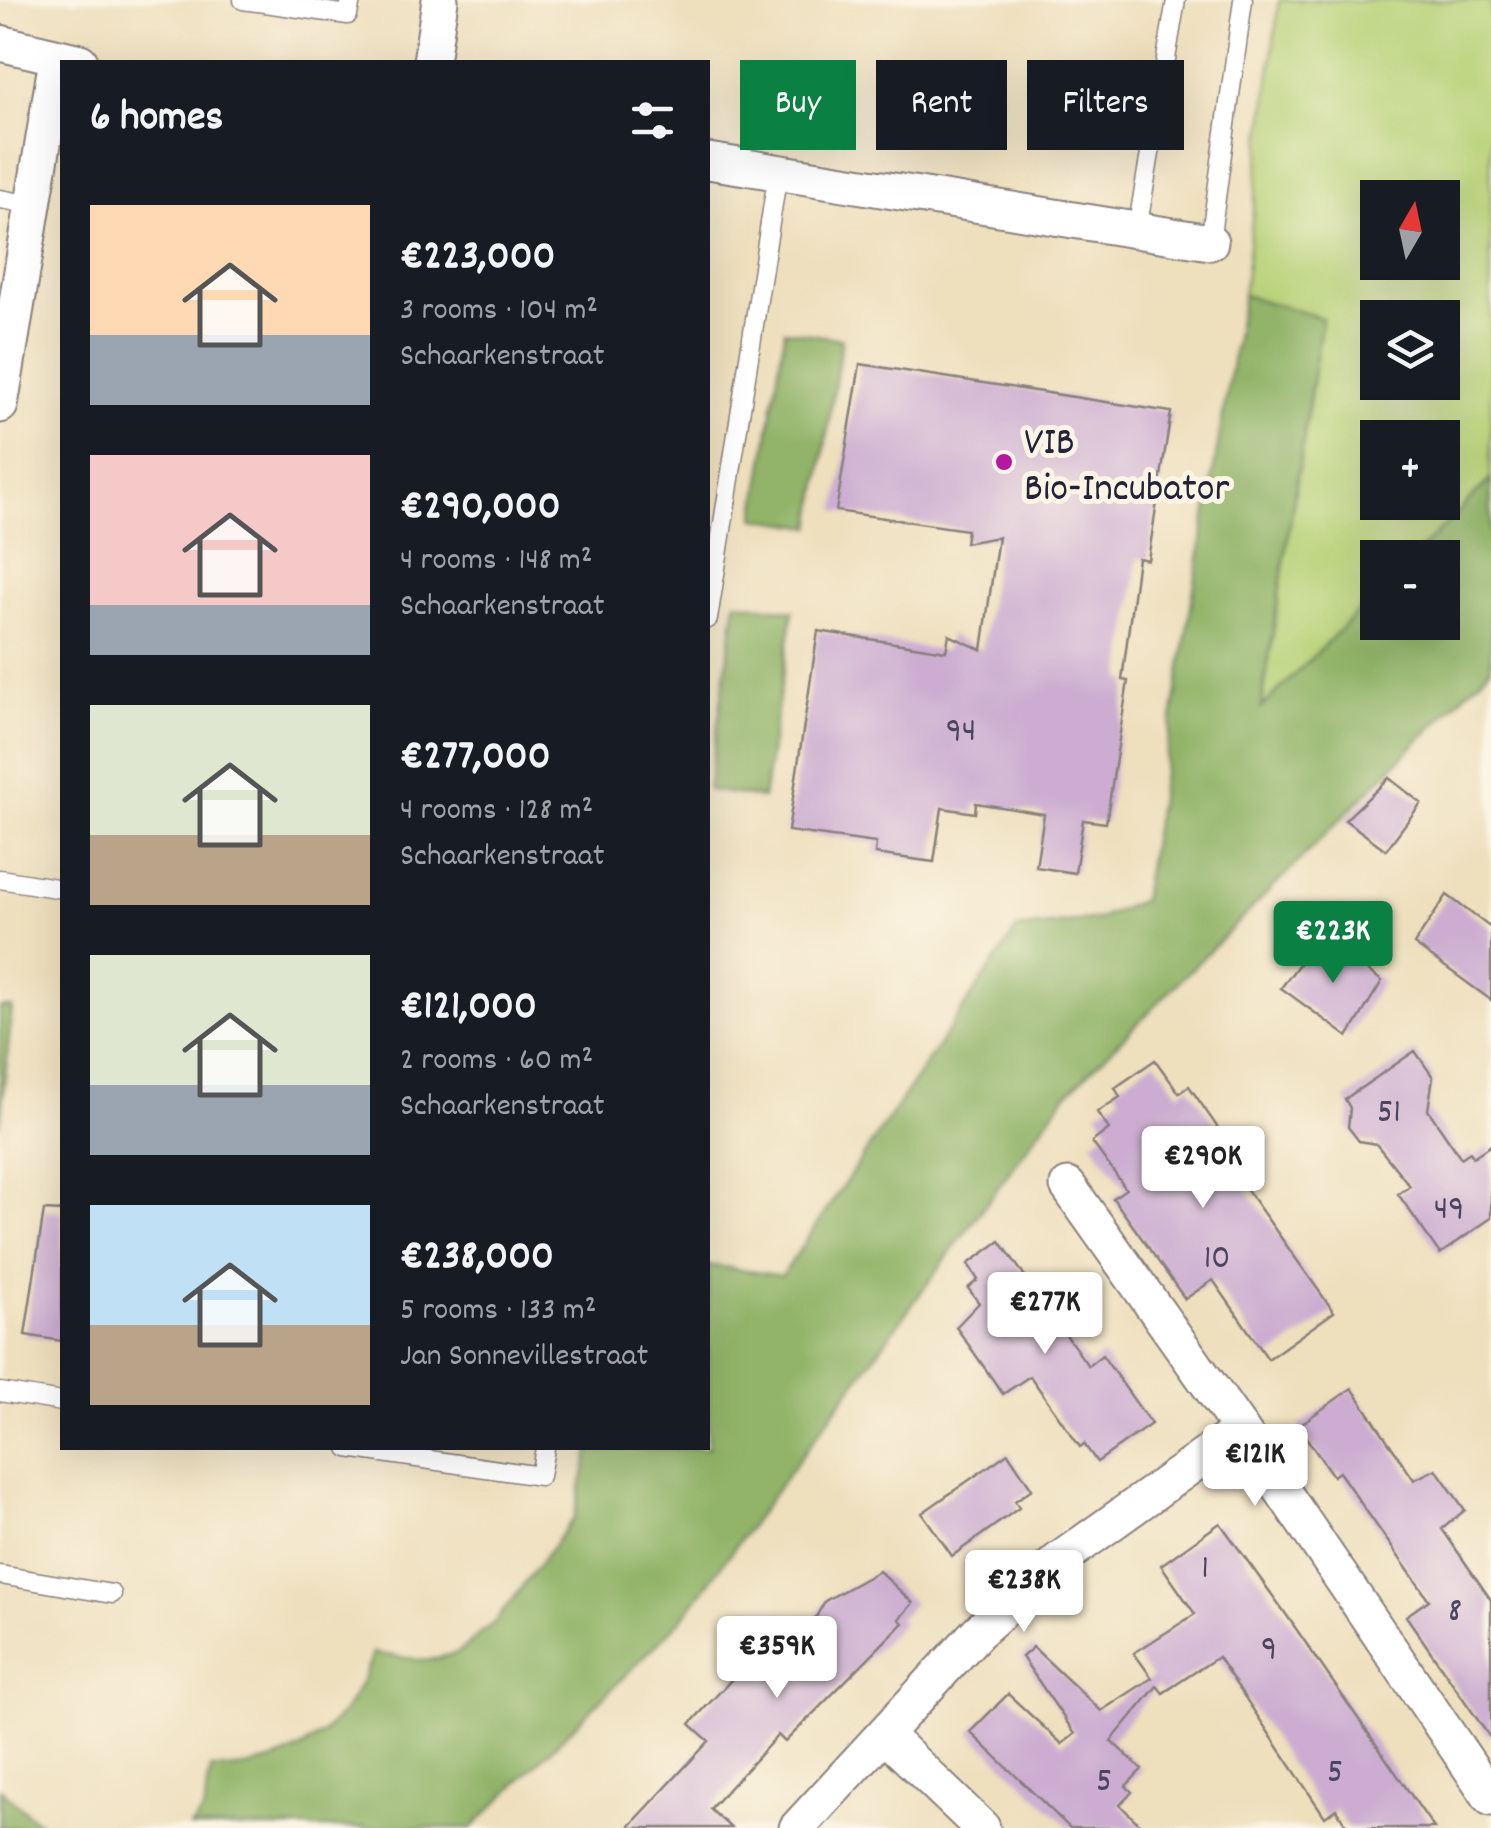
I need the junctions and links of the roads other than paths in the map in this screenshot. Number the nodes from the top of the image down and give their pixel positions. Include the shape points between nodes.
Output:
1 (243, 0) edge
2 (351, 0) edge
3 (440, 0) edge
4 (1176, 0) edge
5 (1243, 0) edge
6 (0, 42) edge
7 (65, 60) edge
8 (431, 60) edge
9 (60, 85) edge
10 (710, 161) edge
11 (778, 172) junction
12 (17, 202) edge
13 (1137, 230) junction
14 (1210, 242) joint
15 (0, 405) edge
16 (710, 606) edge
17 (0, 879) edge
18 (60, 888) edge
19 (1068, 1186) dead end
20 (0, 1392) edge
21 (60, 1402) edge
22 (1241, 1430) junction
23 (362, 1450) edge
24 (545, 1450) edge
25 (0, 1576) edge
26 (112, 1594) dead end
27 (884, 1735) junction
28 (1491, 1798) edge
29 (797, 1828) edge
30 (982, 1828) edge

1 - 2 lane via 348,16
3 - 8 street
4 - 13 lane
5 - 14 lane
6 - 7 street
9 - 12 street
10 - 11 street
11 - 13 street
11 - 16 lane
12 - 15 street
13 - 14 street
17 - 18 lane
19 - 22 street
20 - 21 lane
22 - 27 street via 1058,1560 978,1632
22 - 28 street
23 - 24 lane via 540,1476
25 - 26 lane
27 - 29 street
27 - 30 street

